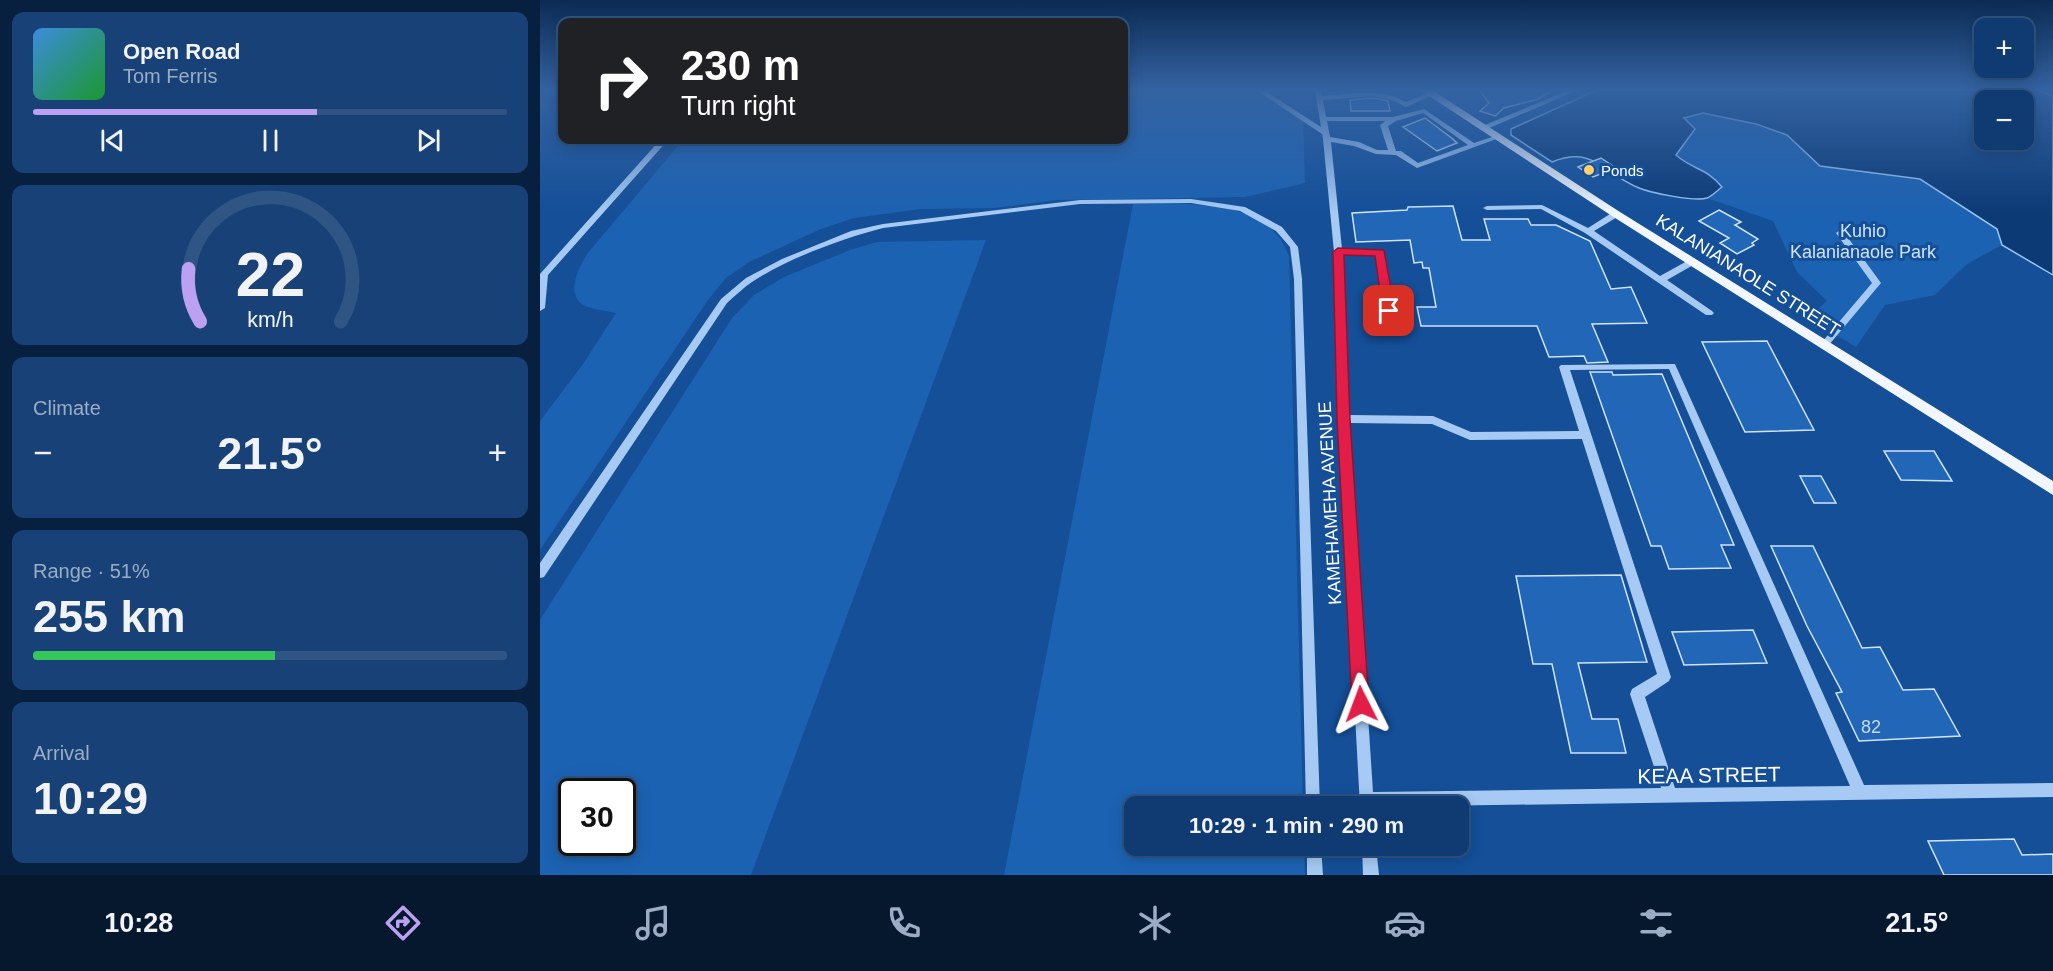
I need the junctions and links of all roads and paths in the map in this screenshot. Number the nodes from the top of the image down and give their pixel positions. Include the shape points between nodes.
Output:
1 (1318, 131) edge
2 (1325, 131) edge
3 (1386, 131) edge
4 (1452, 131) edge
5 (1488, 131) edge
6 (1326, 136) junction
7 (1498, 137) junction
8 (660, 144) edge
9 (1474, 146) junction
10 (1393, 153) junction
11 (1487, 208) dead end
12 (1616, 214) junction
13 (1588, 231) junction
14 (1840, 233) dead end
15 (1338, 252) junction
16 (1692, 262) junction
17 (542, 277) edge
18 (1660, 280) junction
19 (540, 308) edge
20 (1389, 311) dead end
21 (1709, 313) dead end
22 (1825, 344) junction
23 (1344, 419) junction
24 (1586, 435) junction
25 (2053, 489) edge
26 (540, 573) edge
27 (2053, 790) edge
28 (1860, 793) junction
29 (1313, 796) edge
30 (1367, 796) edge
31 (1671, 796) junction
32 (1469, 801) edge
33 (1314, 856) edge
34 (1370, 856) edge
35 (1315, 875) edge
36 (1371, 875) edge

1 - 6 street
2 - 6 street, KAMEHAMEHA AVENUE
3 - 10 street
4 - 9 street
5 - 7 main road, KALANIANAOLE STREET
6 - 10 street via 1376,152
6 - 15 street, KAMEHAMEHA AVENUE
7 - 9 street
7 - 12 main road, KALANIANAOLE STREET
8 - 17 street
9 - 10 street via 1418,166
11 - 13 street via 1542,207
12 - 13 street
12 - 16 main road, KALANIANAOLE STREET
13 - 18 street
14 - 22 street via 1877,283
15 - 20 street via 1380,252
15 - 23 street, KAMEHAMEHA AVENUE
16 - 18 street
16 - 22 main road, KALANIANAOLE STREET
17 - 19 street
18 - 21 street
22 - 25 main road, KALANIANAOLE STREET
23 - 24 street via 1433,420 1470,436
23 - 30 street, KAMEHAMEHA AVENUE
24 - 28 street via 1564,368 1672,366
24 - 31 street via 1664,677 1637,694
26 - 29 street via 724,301 749,280 785,261 820,245 883,226 1043,205 1191,201 1242,209 1279,229 1294,247 1298,279
27 - 28 street, KEAA STREET
28 - 31 street, KEAA STREET
31 - 32 street, KEAA STREET
33 - 35 street
34 - 36 street

